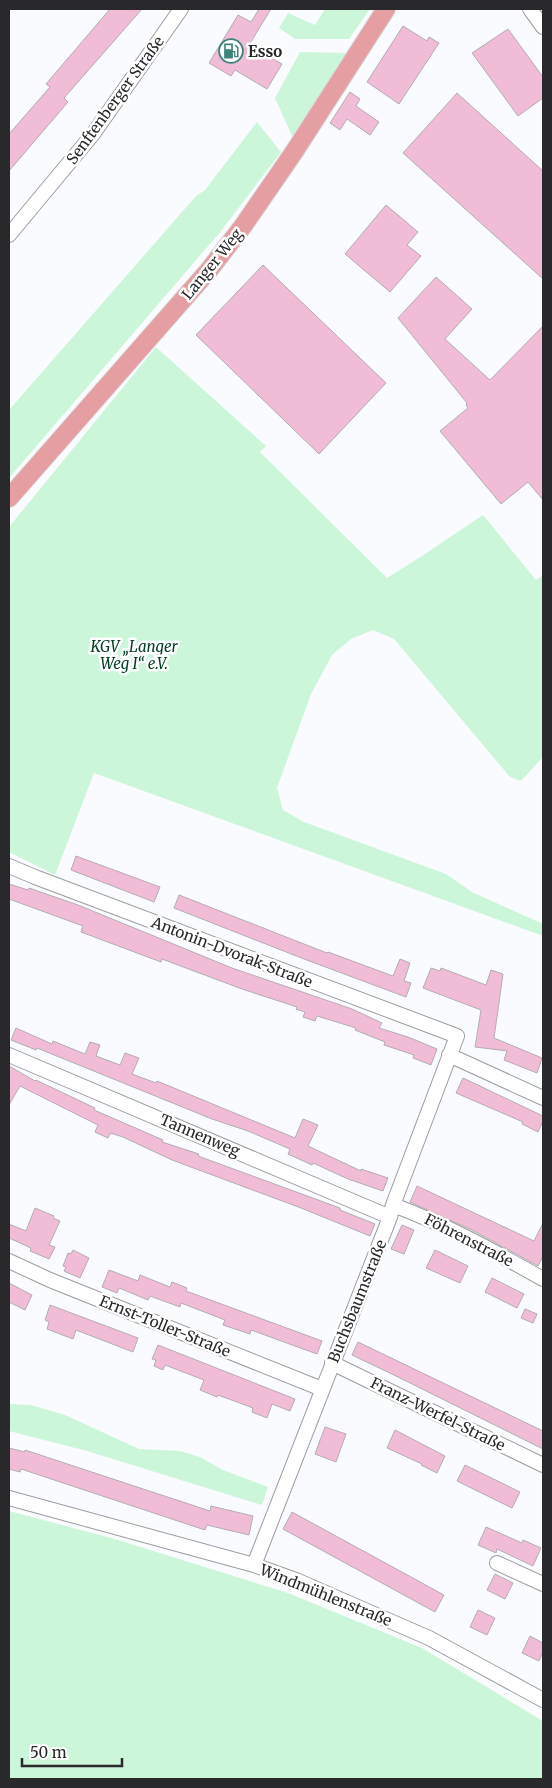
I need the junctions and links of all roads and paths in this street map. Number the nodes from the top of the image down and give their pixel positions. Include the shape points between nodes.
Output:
1 (181, 9) edge
2 (386, 9) edge
3 (530, 9) edge
4 (543, 27) edge
5 (9, 235) edge
6 (9, 498) edge
7 (9, 866) edge
8 (457, 1036) joint
9 (9, 1055) edge
10 (449, 1055) junction
11 (543, 1098) edge
12 (392, 1211) junction
13 (9, 1261) edge
14 (543, 1280) edge
15 (332, 1363) junction
16 (322, 1389) junction
17 (543, 1465) edge
18 (9, 1498) edge
19 (497, 1562) dead end
20 (254, 1565) junction
21 (543, 1584) edge
22 (543, 1700) edge

1 - 5 street, Senftenberger Straße via 93,134
2 - 6 main road, Langer Weg via 243,226 203,277
3 - 4 street
7 - 8 street, Antonin-Dvorak-Straße
8 - 10 street, Buchsbaumstraße
9 - 12 street, Tannenweg
10 - 11 street
10 - 12 street, Buchsbaumstraße
12 - 14 street, Föhrenstraße via 413,1212
12 - 15 street, Buchsbaumstraße
13 - 16 street, Ernst-Toller-Straße
15 - 16 street, Buchsbaumstraße
15 - 17 street, Franz-Werfel-Straße
16 - 20 street, Buchsbaumstraße
18 - 20 street, Windmühlenstraße
19 - 21 street
20 - 22 street, Windmühlenstraße via 429,1638

